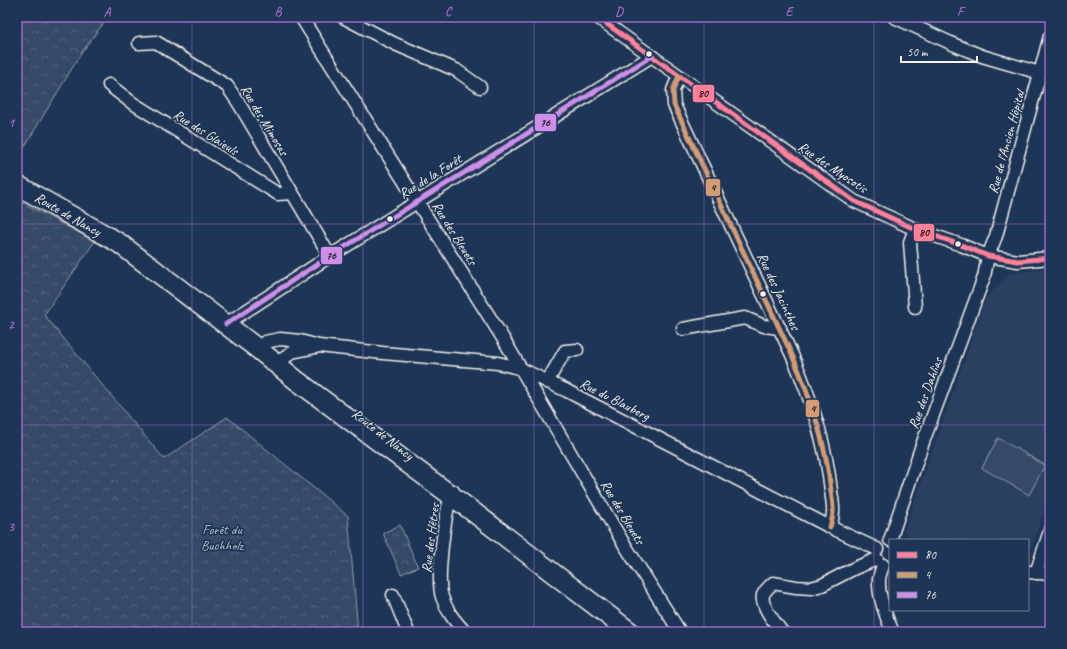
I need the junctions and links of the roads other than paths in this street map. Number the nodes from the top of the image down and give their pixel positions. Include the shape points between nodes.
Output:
1 (301, 17) edge
2 (343, 17) edge
3 (894, 17) edge
4 (602, 20) edge
5 (1050, 36) edge
6 (139, 43) dead end
7 (652, 56) junction
8 (1040, 73) junction
9 (680, 76) junction
10 (109, 84) dead end
11 (480, 87) dead end
12 (17, 185) edge
13 (291, 193) junction
14 (417, 202) junction
15 (915, 230) junction
16 (330, 256) junction
17 (988, 256) junction
18 (1050, 258) edge
19 (915, 307) dead end
20 (230, 321) junction
21 (780, 328) junction
22 (683, 329) dead end
23 (262, 346) junction
24 (319, 346) junction
25 (577, 350) dead end
26 (281, 361) junction
27 (519, 368) junction
28 (547, 382) junction
29 (560, 387) junction
30 (543, 406) junction
31 (453, 492) junction
32 (830, 527) junction
33 (1050, 531) edge
34 (891, 539) edge
35 (889, 541) edge
36 (882, 560) edge
37 (1032, 573) edge
38 (1050, 574) edge
39 (393, 595) dead end
40 (616, 622) edge
41 (408, 632) edge
42 (465, 632) edge
43 (630, 632) edge
44 (641, 632) edge
45 (680, 632) edge
46 (782, 632) edge
47 (893, 632) edge

1 - 14 street, Rue des Bleuets
2 - 11 street via 395,44 456,70
3 - 8 street via 982,56
4 - 7 street, Rue des Myosotis
5 - 8 street, Rue de l'Ancien Hôpital
6 - 13 street, Rue des Mimosas via 156,42 227,86
7 - 9 street, Rue des Myosotis
7 - 14 street, Rue de la Forêt
8 - 17 street, Rue de l'Ancien Hôpital via 996,236
9 - 15 street, Rue des Myosotis via 854,201
9 - 21 street, Rue des Jacinthes via 673,90 674,105
10 - 13 street, Rue des Glaieuls via 131,102 278,194
12 - 20 main road, Route de Nancy via 119,243
13 - 16 street, Rue des Mimosas
14 - 16 street, Rue de la Forêt
14 - 27 street, Rue des Bleuets
15 - 17 street, Rue des Myosotis
15 - 19 street via 910,242
16 - 20 street, Rue de la Forêt
17 - 18 street, Rue des Myosotis via 1018,261
17 - 34 street, Rue des Dahlias via 984,276 948,371
20 - 23 main road, Route de Nancy
21 - 22 street via 764,326 746,318
21 - 32 street, Rue des Jacinthes via 805,385 823,444 834,516
23 - 24 street, Rue du Blauberg via 280,339
23 - 26 main road, Route de Nancy
24 - 26 street, Rue du Blauberg via 292,352
24 - 27 street, Rue du Blauberg via 498,363
25 - 28 street via 565,350
26 - 31 main road, Route de Nancy via 296,380
27 - 28 street, Rue du Blauberg
27 - 30 street, Rue des Bleuets
28 - 29 street, Rue du Blauberg
29 - 30 street via 550,392
29 - 32 street, Rue du Blauberg
30 - 45 street, Rue des Bleuets
31 - 40 main road, Route de Nancy
31 - 42 street, Rue des Hêtres via 448,503 439,574 441,595 448,612
32 - 36 street, Rue du Blauberg
33 - 37 street
35 - 36 street via 883,543
36 - 46 street via 855,568 811,588 773,583 762,597 765,607
36 - 47 street via 879,580 881,594
37 - 38 street
39 - 41 street
40 - 43 main road, Route de Nancy
40 - 44 main road, Route de Nancy

